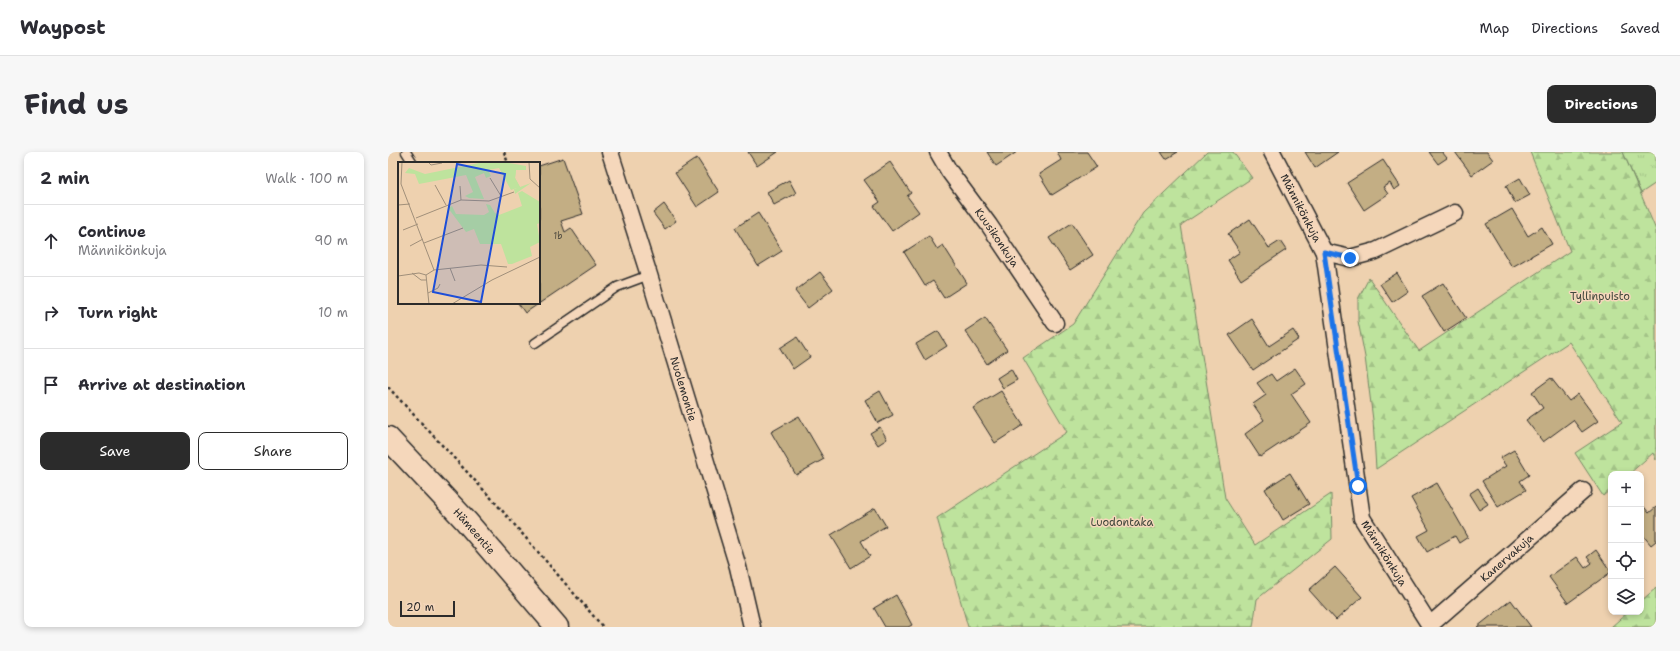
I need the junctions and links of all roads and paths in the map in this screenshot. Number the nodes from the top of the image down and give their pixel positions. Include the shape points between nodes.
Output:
1 (406, 152) edge
2 (504, 152) edge
3 (610, 152) edge
4 (938, 152) edge
5 (1272, 152) edge
6 (412, 162) edge
7 (508, 162) edge
8 (1455, 213) dead end
9 (1324, 252) junction
10 (649, 275) junction
11 (1055, 323) dead end
12 (535, 343) dead end
13 (388, 387) edge
14 (388, 438) edge
15 (1583, 490) dead end
16 (1430, 626) edge
17 (557, 627) edge
18 (603, 627) edge
19 (752, 627) edge

1 - 6 lane
2 - 7 path
3 - 10 street, Nuolemontie
4 - 11 street, Kuusikonkuja
5 - 9 street, Männikönkuja
8 - 9 street via 1376,251 1350,258
9 - 16 street, Männikönkuja via 1362,518
10 - 12 lane via 617,286
10 - 19 street, Nuolemontie via 738,567
13 - 18 path via 493,500
14 - 17 highway, Hämeentie via 466,521
15 - 16 street, Kanervakuja

